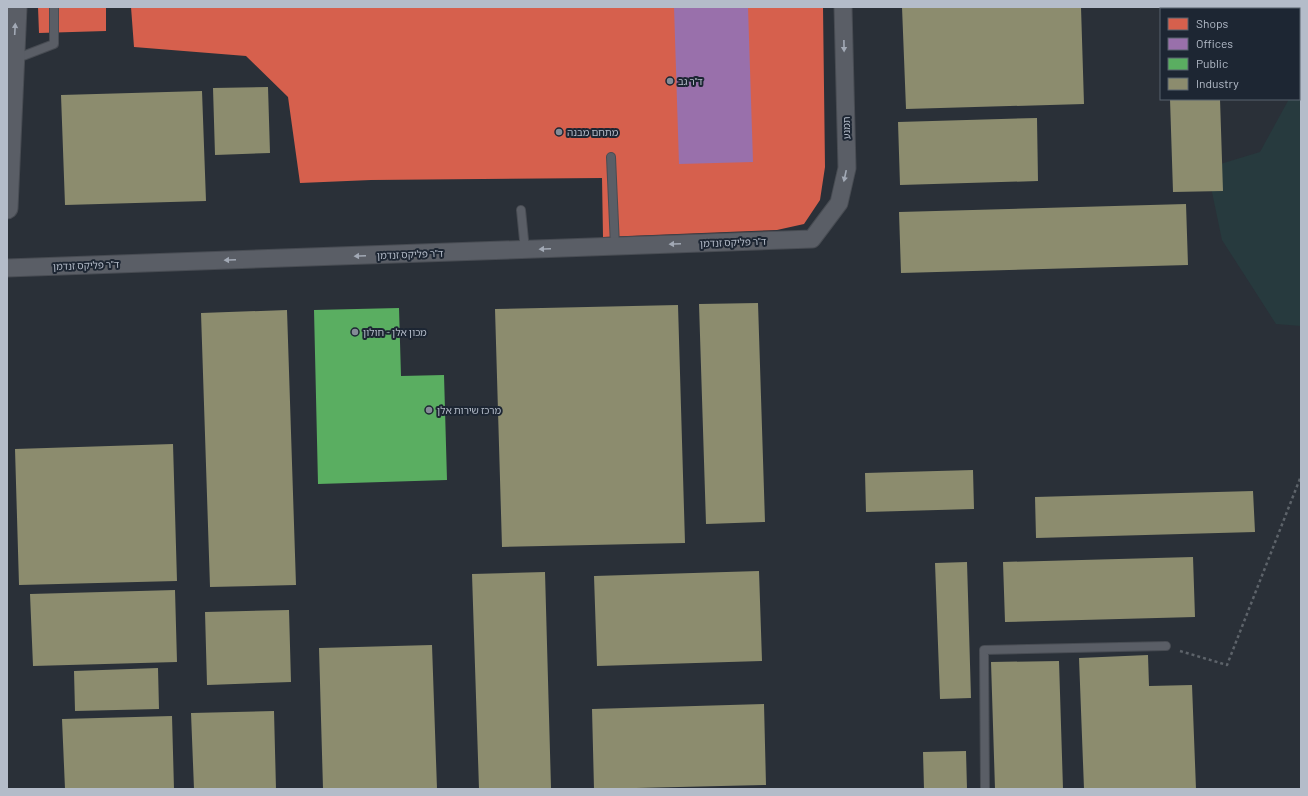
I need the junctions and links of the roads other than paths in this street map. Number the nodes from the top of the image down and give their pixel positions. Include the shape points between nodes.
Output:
1 (16, 7) edge
2 (54, 7) edge
3 (843, 7) edge
4 (14, 60) junction
5 (612, 157) dead end
6 (7, 208) edge
7 (520, 210) dead end
8 (812, 240) joint
9 (615, 246) junction
10 (524, 250) junction
11 (7, 268) edge
12 (1166, 646) road end
13 (985, 789) edge

4 -> 1 street
2 - 4 lane via 54,44
3 -> 8 street, תמנע via 846,168 839,203
4 - 6 street
5 - 9 lane
7 - 10 lane
8 -> 9 street, ד''ר פליקס זנדמן
9 -> 10 street, ד''ר פליקס זנדמן
10 -> 11 street, ד''ר פליקס זנדמן
12 - 13 lane via 984,650

